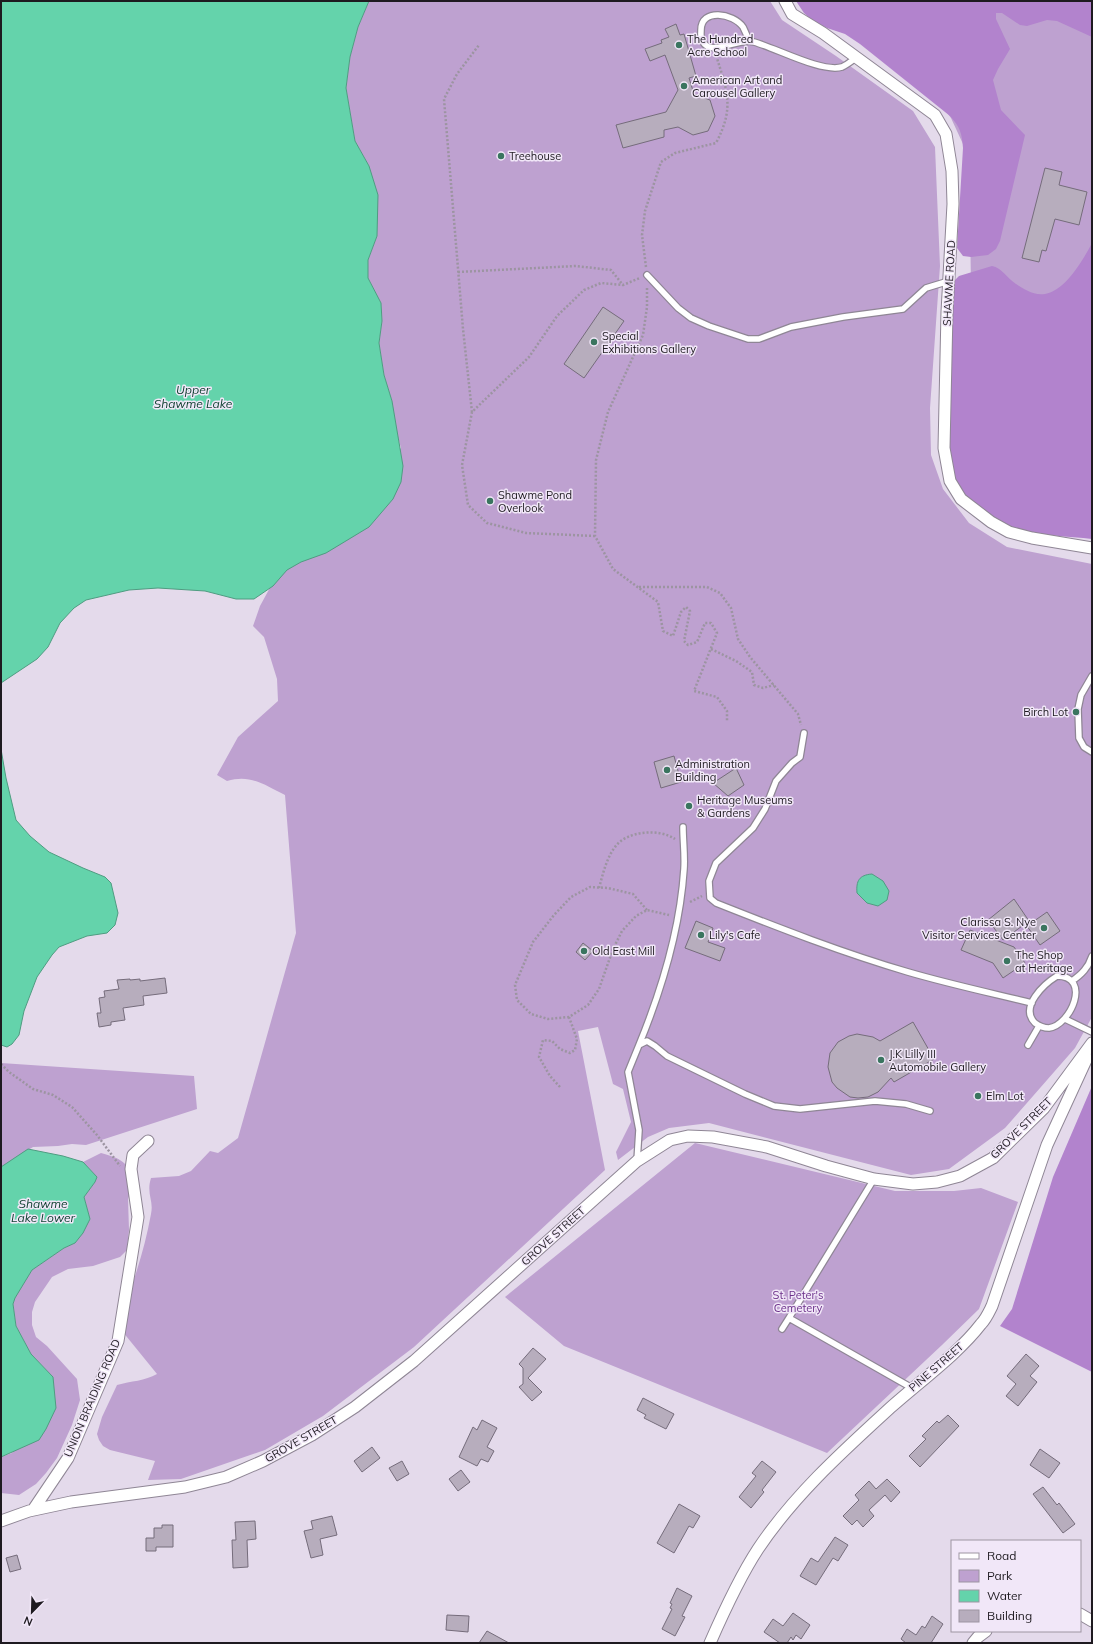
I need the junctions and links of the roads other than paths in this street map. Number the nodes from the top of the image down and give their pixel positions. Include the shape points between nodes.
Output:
1 (785, 1) edge
2 (749, 40) junction
3 (857, 57) junction
4 (648, 275) road end
5 (949, 281) junction
6 (1092, 548) edge
7 (1092, 676) edge
8 (804, 733) road end
9 (1092, 752) edge
10 (683, 827) dead end
11 (1092, 956) edge
12 (1072, 981) junction
13 (1032, 1003) junction
14 (1065, 1019) junction
15 (1039, 1026) junction
16 (1092, 1032) edge
17 (1092, 1043) edge
18 (638, 1045) junction
19 (1028, 1045) dead end
20 (1092, 1048) edge
21 (930, 1111) dead end
22 (148, 1141) dead end
23 (637, 1161) junction
24 (874, 1179) junction
25 (789, 1318) junction
26 (782, 1329) dead end
27 (912, 1388) junction
28 (33, 1510) junction
29 (1, 1521) edge
30 (985, 1632) edge
31 (710, 1643) edge
32 (973, 1643) edge

1 - 3 street, SHAWME ROAD via 792,14
2 - 2 lane via 714,49 707,47 701,36 701,25 707,17 716,14 728,16 742,25
2 - 3 lane via 828,68 842,67
3 - 5 street, SHAWME ROAD via 935,115 946,134 954,204
4 - 5 lane via 678,308 691,318 748,339 759,339 791,327 903,309 926,288
5 - 6 street, SHAWME ROAD via 944,448 950,481 961,499 1009,532
7 - 9 lane via 1081,695 1078,734 1081,743
8 - 13 lane via 800,757 776,780 765,809 753,828 716,863 709,881 710,898 716,903 805,938 909,972
10 - 18 lane via 684,869 679,907 663,984
11 - 12 lane via 1084,972
12 - 13 lane via 1065,976 1057,976 1044,986
12 - 14 lane via 1076,988 1076,996
13 - 15 lane via 1032,1018
14 - 15 lane via 1053,1027
14 - 16 lane
15 - 19 lane
17 - 24 street, GROVE STREET via 1044,1108 993,1158 960,1176 937,1182 913,1184
18 - 21 lane via 647,1041 667,1056 774,1106 800,1109 875,1101 906,1104
18 - 23 lane via 628,1072 639,1130
20 - 27 street, PINE STREET via 1047,1145 992,1306 983,1323 970,1338
22 - 28 street, UNION BRAIDING ROAD via 133,1155 132,1182 138,1217 118,1341 68,1458
23 - 24 street, GROVE STREET via 670,1140 688,1136 713,1137 767,1147
23 - 28 street, GROVE STREET via 414,1361 355,1407 312,1434 263,1461 226,1477 185,1487 70,1502
24 - 25 lane
25 - 26 lane
25 - 27 lane
27 - 31 street, PINE STREET via 818,1476 782,1517 742,1575
28 - 29 street, GROVE STREET
30 - 32 street

